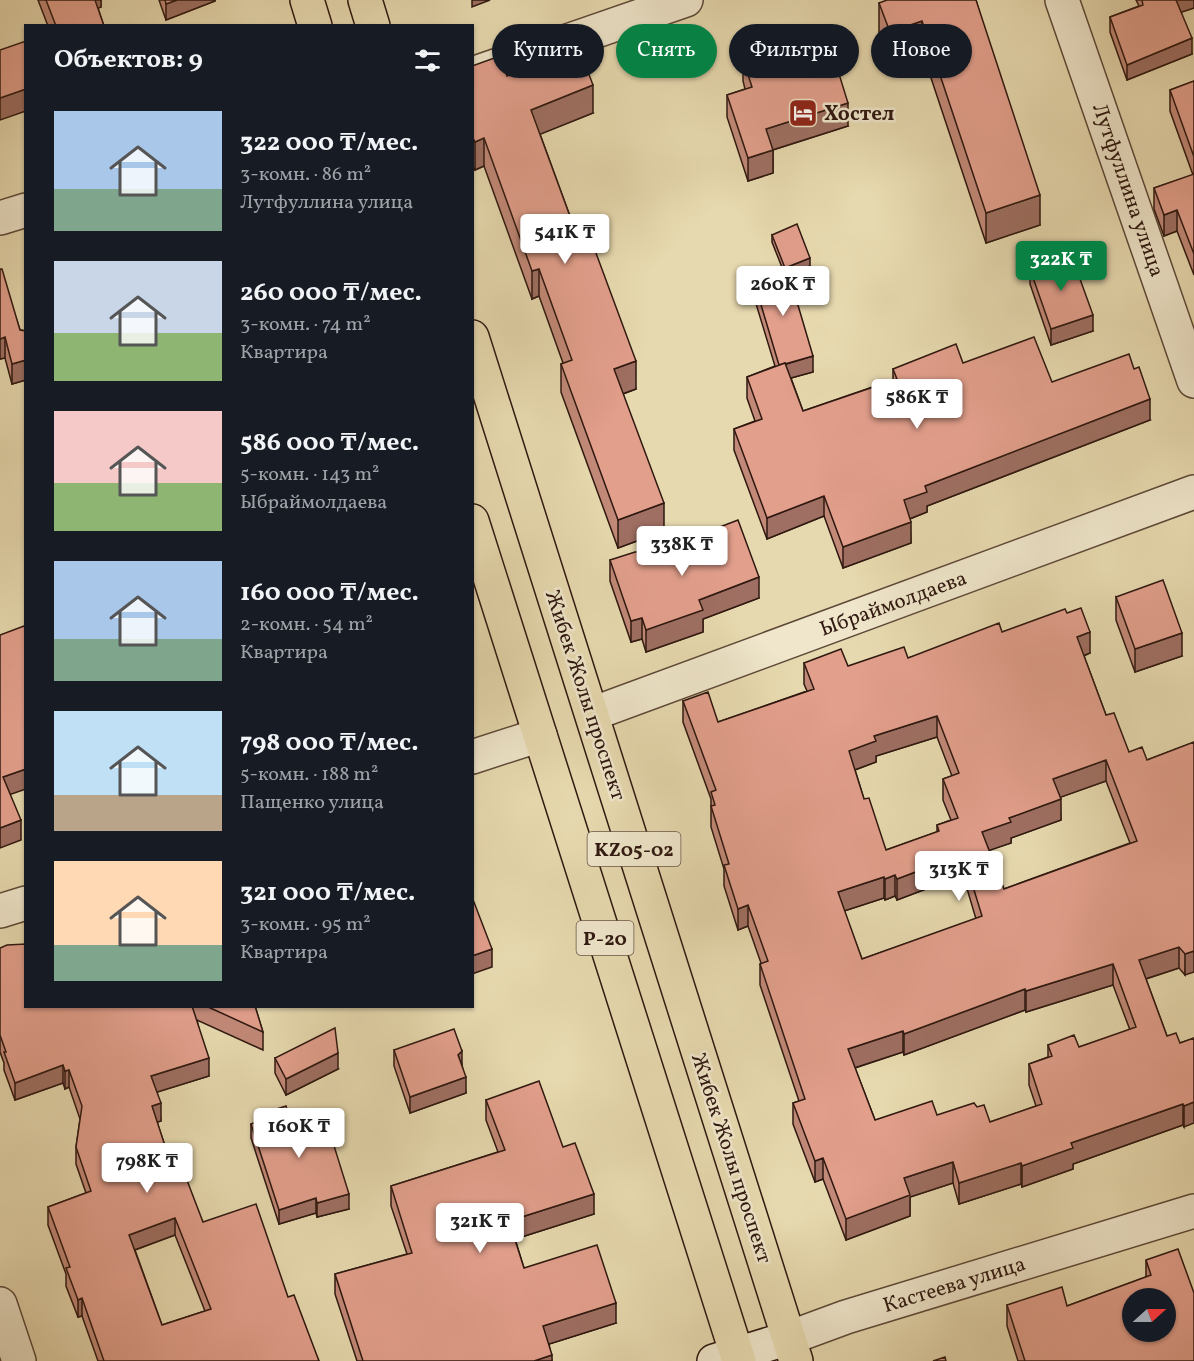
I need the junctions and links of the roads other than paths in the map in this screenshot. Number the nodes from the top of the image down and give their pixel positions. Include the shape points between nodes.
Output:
1 (307, 0) edge
2 (365, 0) edge
3 (686, 0) edge
4 (1062, 0) edge
5 (314, 24) edge
6 (372, 24) edge
7 (474, 73) edge
8 (24, 211) edge
9 (0, 218) edge
10 (474, 343) edge
11 (1194, 381) edge
12 (1194, 492) edge
13 (474, 527) edge
14 (592, 714) junction
15 (540, 735) junction
16 (474, 756) edge
17 (24, 904) edge
18 (0, 911) edge
19 (1194, 1211) edge
20 (0, 1304) edge
21 (792, 1349) edge
22 (730, 1359) edge
23 (19, 1361) edge

1 - 5 highway
2 - 6 highway
3 - 7 street
4 - 11 street, Лутфуллина улица
8 - 9 street
10 - 14 highway, Жибек Жолы проспект / KZ05-02
12 - 14 street, Ыбраймолдаева
13 - 15 highway, Р-20
14 - 21 highway, Жибек Жолы проспект / KZ05-02
15 - 16 street
15 - 22 highway, Р-20
17 - 18 street
19 - 21 street, Кастеева улица via 846,1317
20 - 23 street
21 - 22 street, Кастеева улица

